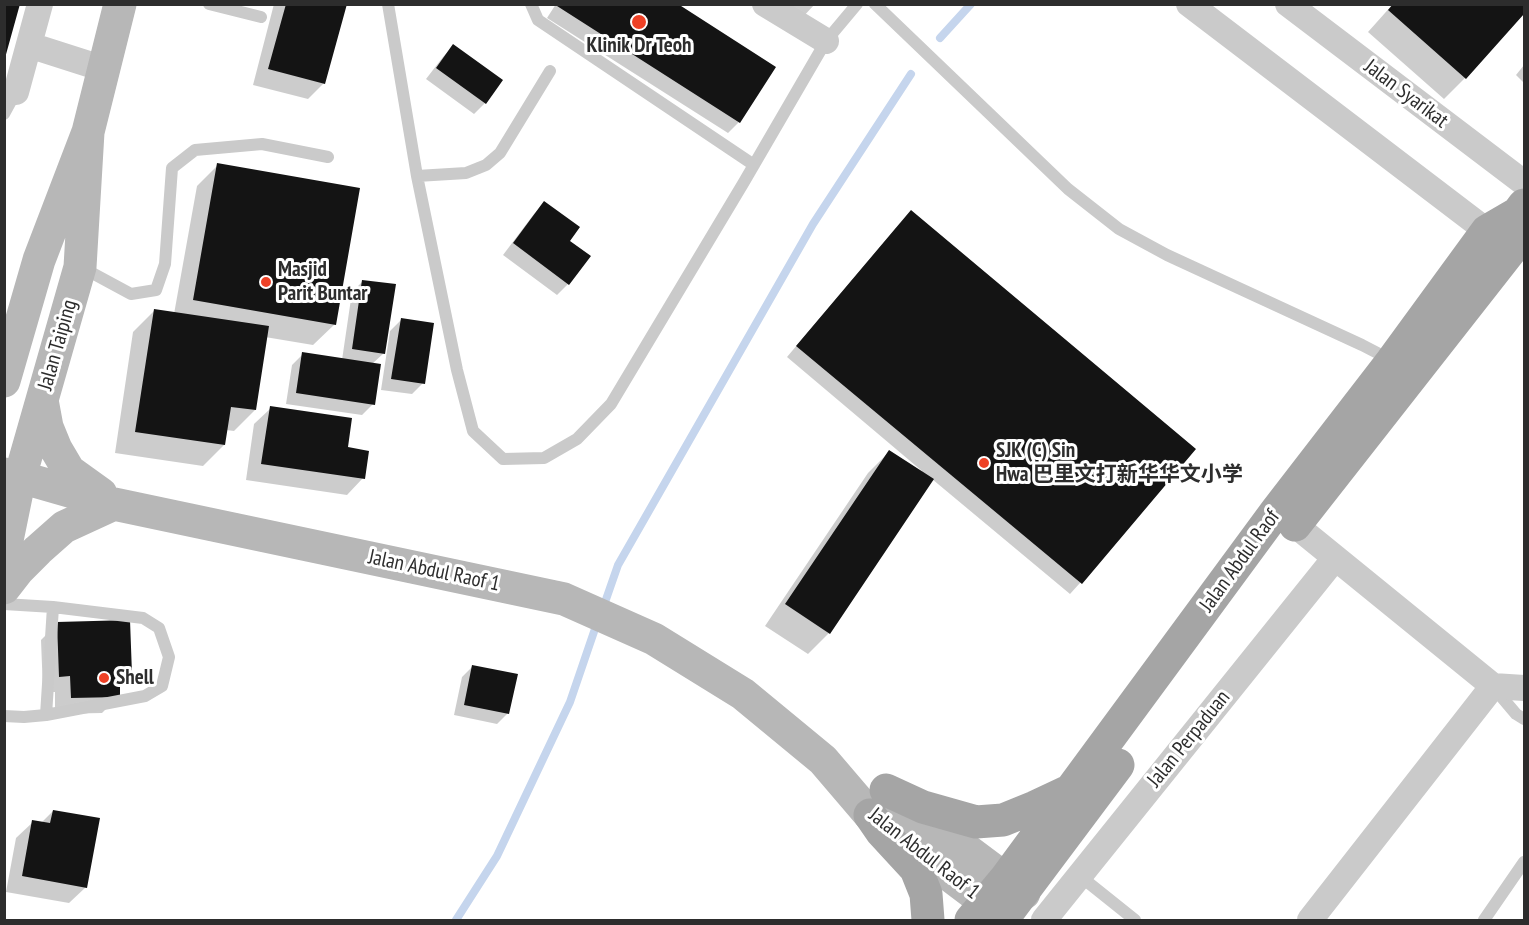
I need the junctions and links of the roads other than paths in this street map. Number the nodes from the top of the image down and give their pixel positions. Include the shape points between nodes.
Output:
1 (40, 4) edge
2 (120, 4) edge
3 (209, 4) edge
4 (388, 4) edge
5 (531, 4) edge
6 (765, 4) edge
7 (857, 4) edge
8 (874, 4) edge
9 (1189, 4) edge
10 (1288, 4) edge
11 (261, 17) dead end
12 (826, 41) junction
13 (29, 45) junction
14 (104, 69) junction
15 (550, 71) dead end
16 (8, 102) edge
17 (88, 132) junction
18 (328, 157) dead end
19 (754, 165) junction
20 (417, 176) junction
21 (1522, 200) edge
22 (1487, 231) junction
23 (80, 267) junction
24 (1392, 361) junction
25 (4, 381) edge
26 (42, 398) junction
27 (12, 476) edge
28 (114, 504) junction
29 (1295, 525) junction
30 (4, 555) edge
31 (1335, 558) junction
32 (4, 588) edge
33 (4, 604) edge
34 (53, 607) junction
35 (1493, 686) junction
36 (1524, 688) edge
37 (46, 715) junction
38 (4, 716) edge
39 (1524, 719) edge
40 (1071, 790) junction
41 (878, 803) junction
42 (1524, 862) edge
43 (1080, 876) junction
44 (999, 905) edge
45 (928, 921) edge
46 (1044, 921) edge
47 (1135, 921) edge
48 (1310, 921) edge
49 (1485, 921) edge

1 - 13 street
2 - 14 main road, Jalan Taiping
3 - 11 lane
4 - 20 lane
5 - 19 lane via 538,20
6 - 12 street
7 - 12 lane
8 - 24 lane via 1068,189 1119,229
9 - 22 street
10 - 21 street, Jalan Syarikat
12 - 19 lane
13 - 14 street
13 - 16 street
14 - 17 main road, Jalan Taiping
15 - 20 lane via 500,153 486,165 466,173
17 - 23 main road, Jalan Taiping
17 - 25 main road, Jalan Taiping via 39,260
18 - 23 lane via 262,144 195,150 171,168 165,264 156,290 131,294
19 - 20 lane via 611,404 577,439 544,458 503,459 473,431
21 - 22 main road, Jalan Abdul Raof
21 - 29 main road, Jalan Abdul Raof via 1513,247
22 - 24 main road, Jalan Abdul Raof
23 - 26 main road, Jalan Taiping
24 - 40 main road, Jalan Abdul Raof
26 - 27 main road, Jalan Taiping
26 - 28 main road via 47,427 69,471
27 - 28 main road, Jalan Abdul Raof 1
27 - 30 main road, Jalan Taiping
28 - 32 main road via 64,527
28 - 41 main road, Jalan Abdul Raof 1 via 564,599 654,639 743,694
29 - 31 street
29 - 44 main road, Jalan Abdul Raof
31 - 35 street
31 - 43 street, Jalan Perpaduan
33 - 34 lane
34 - 37 lane
34 - 37 lane via 143,618 159,628 169,657 162,686 145,696
35 - 36 street
35 - 39 lane
35 - 48 street
37 - 38 lane
40 - 41 main road via 1003,820 976,822 924,807
40 - 44 main road, Jalan Abdul Raof
41 - 44 main road, Jalan Abdul Raof 1
41 - 45 main road via 887,837 916,869 926,894
42 - 49 lane
43 - 46 street, Jalan Perpaduan
43 - 47 lane

